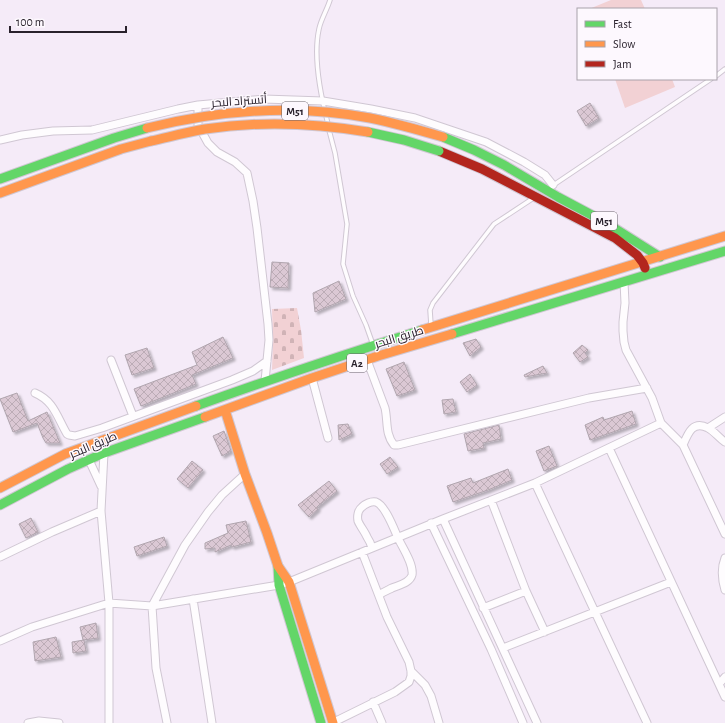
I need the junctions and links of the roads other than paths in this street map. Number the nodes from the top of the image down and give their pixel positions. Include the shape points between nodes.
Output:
1 (330, 0) edge
2 (725, 69) edge
3 (717, 75) edge
4 (710, 80) edge
5 (323, 101) junction
6 (198, 105) junction
7 (0, 140) edge
8 (0, 179) edge
9 (549, 187) junction
10 (0, 193) edge
11 (536, 196) junction
12 (725, 236) edge
13 (696, 245) junction
14 (725, 251) edge
15 (660, 257) junction
16 (700, 259) junction
17 (643, 262) junction
18 (647, 275) junction
19 (624, 282) junction
20 (431, 328) junction
21 (373, 345) junction
22 (112, 360) dead end
23 (367, 360) junction
24 (267, 361) junction
25 (312, 378) junction
26 (232, 380) junction
27 (265, 381) junction
28 (647, 388) junction
29 (235, 392) junction
30 (34, 393) dead end
31 (225, 410) junction
32 (133, 416) junction
33 (725, 417) edge
34 (661, 423) junction
35 (708, 428) junction
36 (328, 438) dead end
37 (725, 442) edge
38 (683, 445) junction
39 (609, 448) junction
40 (104, 453) junction
41 (89, 460) junction
42 (245, 474) junction
43 (535, 483) junction
44 (101, 486) junction
45 (0, 488) edge
46 (491, 500) junction
47 (0, 505) edge
48 (101, 511) junction
49 (443, 519) junction
50 (431, 523) junction
51 (725, 534) edge
52 (398, 537) junction
53 (372, 548) junction
54 (362, 552) junction
55 (0, 557) edge
56 (725, 558) edge
57 (278, 566) junction
58 (289, 582) junction
59 (671, 582) junction
60 (279, 585) junction
61 (725, 590) edge
62 (526, 591) junction
63 (379, 595) junction
64 (193, 599) junction
65 (109, 603) junction
66 (152, 606) junction
67 (483, 608) junction
68 (594, 612) junction
69 (545, 632) junction
70 (0, 641) edge
71 (503, 648) junction
72 (411, 671) junction
73 (725, 677) edge
74 (719, 684) junction
75 (725, 697) edge
76 (374, 702) junction
77 (28, 723) edge
78 (59, 723) edge
79 (109, 723) edge
80 (167, 723) edge
81 (212, 723) edge
82 (321, 723) edge
83 (333, 723) edge
84 (382, 723) edge
85 (439, 723) edge
86 (523, 723) edge
87 (537, 723) edge
88 (647, 723) edge

1 - 5 lane via 319,28 316,49
2 - 3 lane
4 - 9 lane
5 - 6 street via 264,99
5 - 9 street via 415,118 486,142 545,175
5 - 21 lane via 347,224 343,264
6 - 7 street via 92,130 53,131
6 - 24 street via 198,125 208,143 247,173 257,228 268,324
8 - 9 main road, أتستراد البحر / M51, bridge via 114,138 183,119 220,114 295,110 370,118 407,126 474,150
9 - 11 lane
9 - 15 main road, M51 via 558,197 603,221
10 - 11 main road, أتستراد البحر / M51, bridge via 122,149 186,132 259,124 296,124 332,126 404,140 482,169
11 - 17 main road, أتستراد البحر via 615,238
11 - 20 lane via 494,224 433,303 430,310
12 - 13 main road, طريق البحر / A2
13 - 15 main road, طريق البحر / A2
13 - 16 main road
14 - 16 main road, طريق البحر / A2
15 - 17 main road, طريق البحر / A2
16 - 18 main road, طريق البحر / A2
17 - 18 main road
17 - 20 main road, طريق البحر / A2
18 - 19 main road, طريق البحر / A2
19 - 23 main road, طريق البحر / A2
19 - 28 street via 624,342
20 - 21 main road, طريق البحر / A2
21 - 27 main road, طريق البحر / A2
22 - 32 street
23 - 25 main road, طريق البحر / A2
23 - 28 street via 385,408 388,435 394,445 589,398
24 - 26 street via 253,371
24 - 27 street
25 - 31 main road, طريق البحر / A2
25 - 36 street
26 - 29 street
26 - 32 street
27 - 29 main road, طريق البحر / A2
28 - 34 street
29 - 45 main road, طريق البحر / A2 via 65,454
30 - 32 street via 45,398 67,434 72,436
31 - 40 main road, طريق البحر / A2
31 - 42 main road
33 - 35 street
34 - 38 street
34 - 39 street
35 - 37 street
35 - 38 street via 694,427
38 - 51 street
39 - 43 street
39 - 59 street
40 - 41 main road, طريق البحر / A2
40 - 44 street
41 - 44 street
41 - 47 main road, طريق البحر / A2
42 - 57 main road
42 - 66 street via 208,512 185,545
43 - 46 street
43 - 68 street
44 - 48 street
46 - 49 street
46 - 62 street
48 - 55 street
48 - 65 street
49 - 50 street
49 - 67 street
50 - 52 street
50 - 86 street
52 - 53 street
52 - 53 street via 392,522 381,507 375,502 368,502 360,508 358,521
52 - 63 street via 409,560 412,575 404,584
53 - 54 street
54 - 58 street
54 - 63 street
56 - 61 street via 722,574
57 - 58 main road
57 - 60 main road
58 - 60 street
58 - 83 main road
59 - 68 street
59 - 74 street
60 - 64 street
60 - 82 main road
62 - 67 street
62 - 69 street
63 - 72 street
64 - 66 street
64 - 81 street
65 - 66 street
65 - 70 street via 32,627
65 - 79 street
66 - 80 street via 156,668
67 - 71 street
68 - 69 street
68 - 88 street
69 - 71 street
71 - 87 street
72 - 76 street via 409,682
72 - 85 street via 425,685 431,696
73 - 74 street
74 - 75 street
76 - 83 street
76 - 84 street
77 - 78 street

